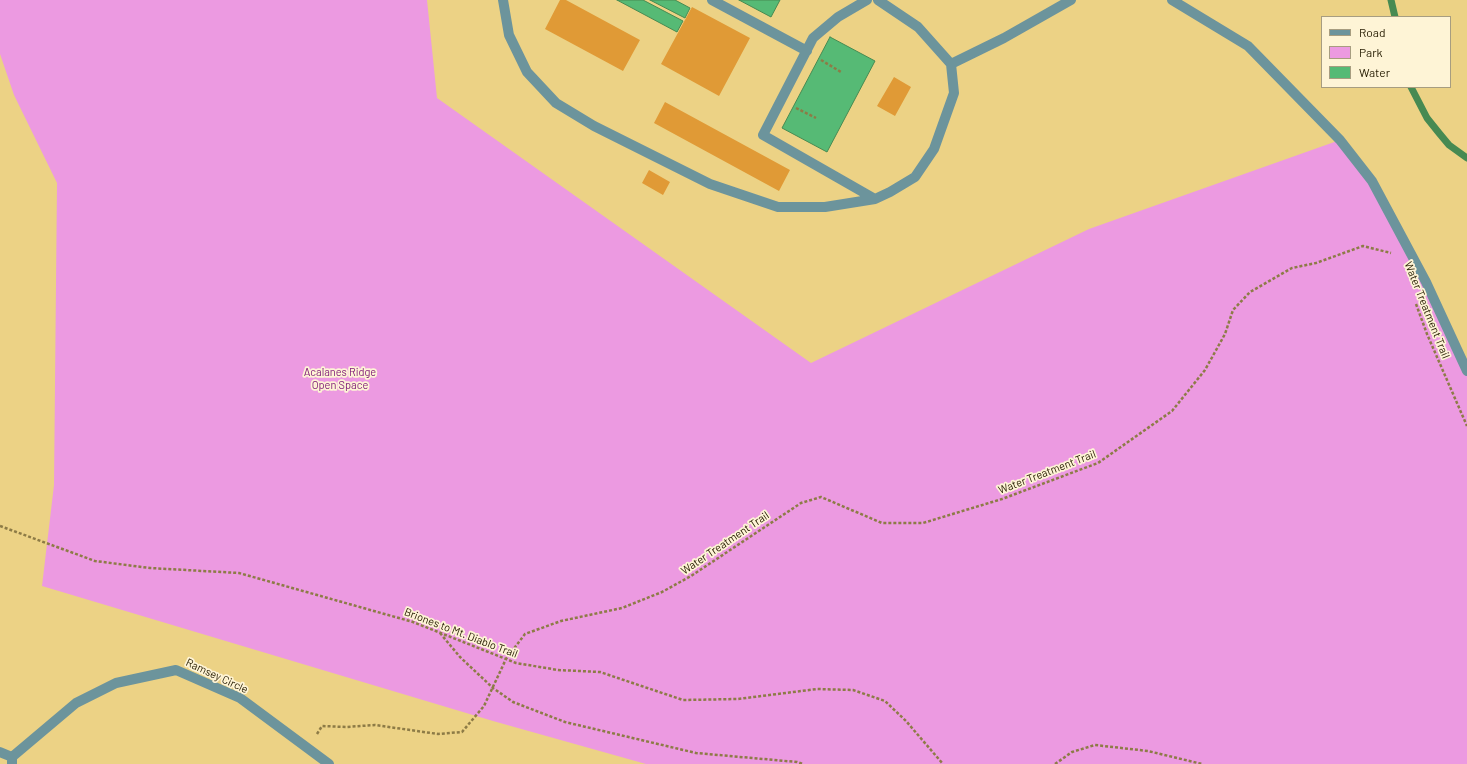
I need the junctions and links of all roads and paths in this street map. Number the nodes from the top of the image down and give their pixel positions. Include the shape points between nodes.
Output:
1 (503, 0) edge
2 (712, 0) edge
3 (867, 0) edge
4 (878, 0) edge
5 (1071, 0) edge
6 (1172, 0) edge
7 (807, 51) junction
8 (952, 64) junction
9 (842, 72) dead end
10 (781, 100) junction
11 (816, 118) dead end
12 (875, 199) junction
13 (1393, 253) dead end
14 (1414, 300) dead end
15 (1467, 371) edge
16 (1467, 426) edge
17 (0, 526) edge
18 (439, 633) junction
19 (506, 659) junction
20 (493, 688) junction
21 (307, 747) junction
22 (0, 752) edge
23 (12, 761) edge
24 (329, 764) edge
25 (803, 764) edge
26 (943, 764) edge
27 (1055, 764) edge
28 (1202, 764) edge

1 - 12 street via 509,35 527,72 556,103 594,126 710,184 778,207 825,207
2 - 7 street
3 - 7 street via 838,17 813,38
4 - 8 street via 918,27
5 - 8 street
6 - 15 street via 1248,46 1340,140 1375,188 1426,282
7 - 9 path
7 - 10 street
8 - 12 street via 954,92 934,149 914,177
10 - 11 path
10 - 12 street via 763,135
13 - 19 path, Water Treatment Trail via 1363,246 1316,263 1292,268 1250,292 1233,310 1225,334 1206,370 1172,411 1098,463 1002,499 923,523 882,523 821,497 801,503 691,576 662,592 622,608 561,621 525,634
14 - 16 path, Water Treatment Trail
17 - 18 path, Briones to Mt. Diablo Trail via 96,561 150,568 239,573 413,622
18 - 19 path, Briones to Mt. Diablo Trail
18 - 20 path
19 - 20 path, Water Treatment Trail
19 - 26 path, Briones to Mt. Diablo Trail via 558,670 600,672 683,700 738,699 816,689 853,690 885,701
20 - 21 path, Water Treatment Trail via 484,706 462,732 438,734 375,725 322,726
20 - 25 path via 513,702 565,722 696,753
21 - 23 street, Ramsey Circle via 240,698 176,670 116,683 76,703
21 - 24 street, Ramsey Circle
22 - 23 street
27 - 28 path via 1072,752 1095,745 1148,751

